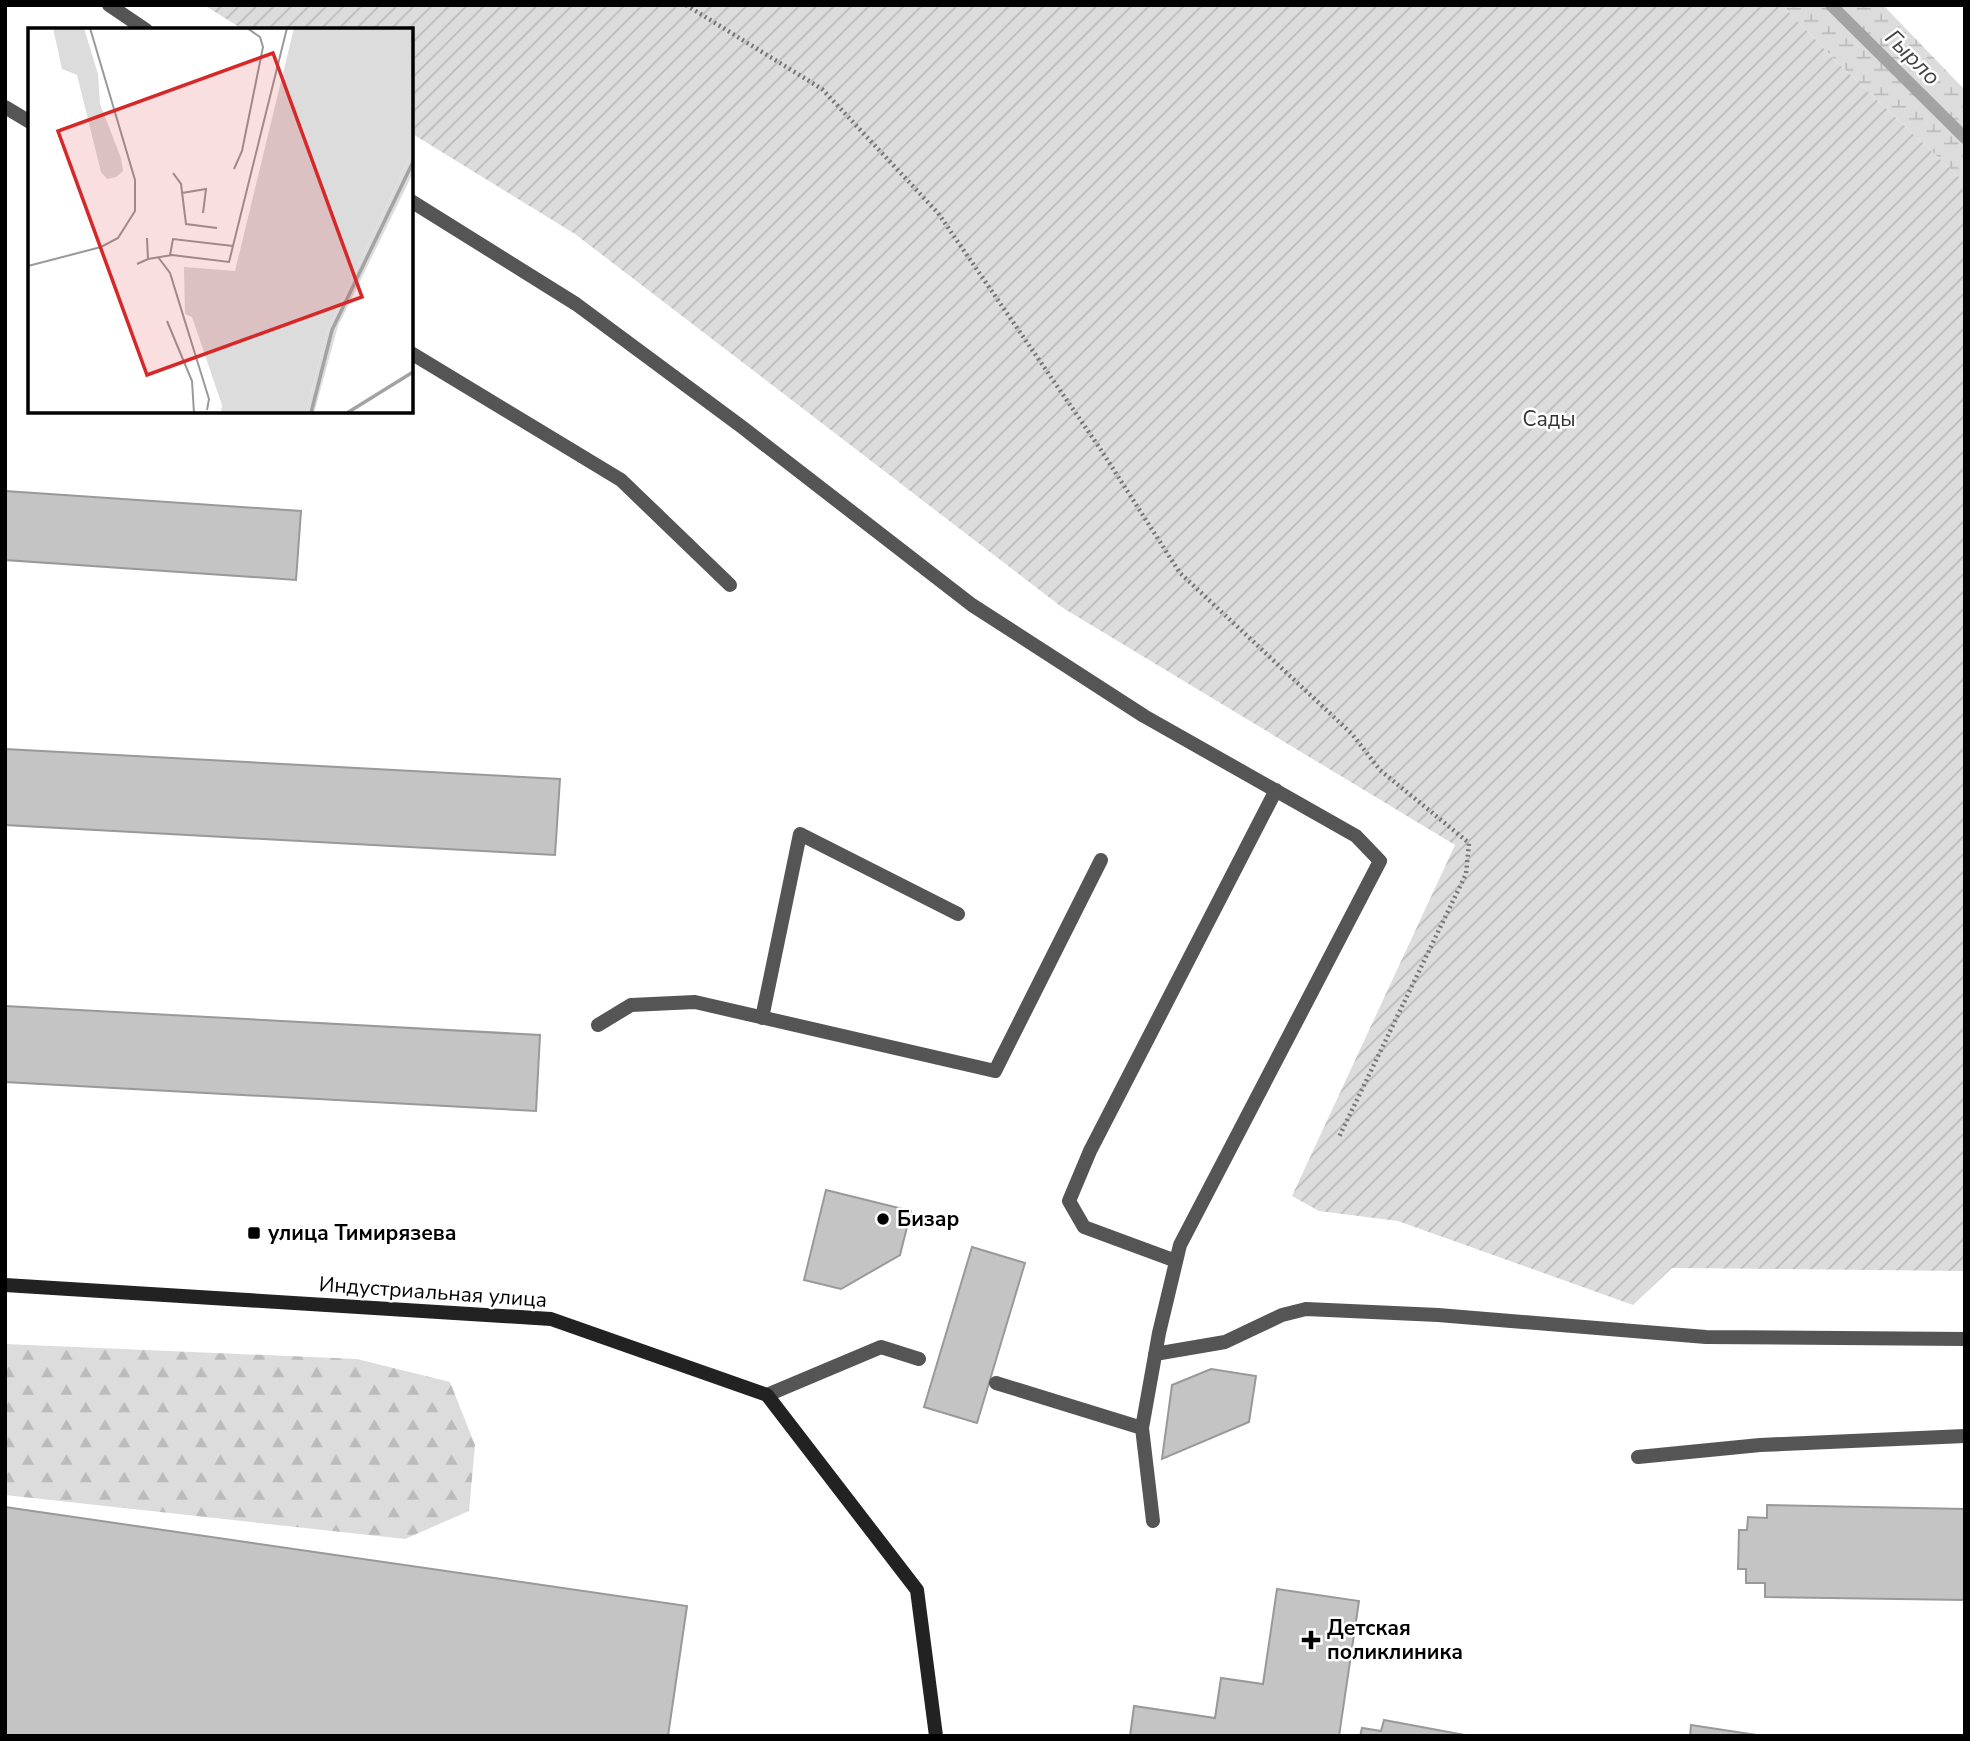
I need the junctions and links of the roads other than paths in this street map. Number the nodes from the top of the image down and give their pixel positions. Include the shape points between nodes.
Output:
1 (109, 5) edge
2 (143, 28) edge
3 (5, 107) edge
4 (28, 121) edge
5 (413, 202) edge
6 (413, 354) edge
7 (730, 585) dead end
8 (1276, 790) junction
9 (1101, 860) dead end
10 (958, 914) dead end
11 (762, 1018) junction
12 (598, 1025) dead end
13 (1176, 1261) junction
14 (5, 1285) edge
15 (1965, 1339) edge
16 (1155, 1354) junction
17 (919, 1359) dead end
18 (996, 1383) dead end
19 (766, 1395) junction
20 (1142, 1428) junction
21 (1965, 1436) edge
22 (1638, 1457) dead end
23 (1153, 1521) dead end
24 (936, 1736) edge

1 - 2 lane
3 - 4 lane
5 - 8 lane via 576,304 972,605 1144,716
6 - 7 lane via 621,480
8 - 13 lane via 1356,836 1380,861 1186,1232
8 - 13 lane via 1090,1151 1069,1201 1084,1227
9 - 11 lane via 995,1071
10 - 11 lane via 800,834
11 - 12 lane via 695,1002 631,1005
13 - 16 lane
14 - 19 street, Индустриальная улица via 551,1320
15 - 16 lane via 1706,1337 1306,1309 1225,1342
16 - 20 lane
17 - 19 lane via 881,1347
18 - 20 lane
19 - 24 street via 918,1590
20 - 23 lane
21 - 22 lane via 1760,1445

